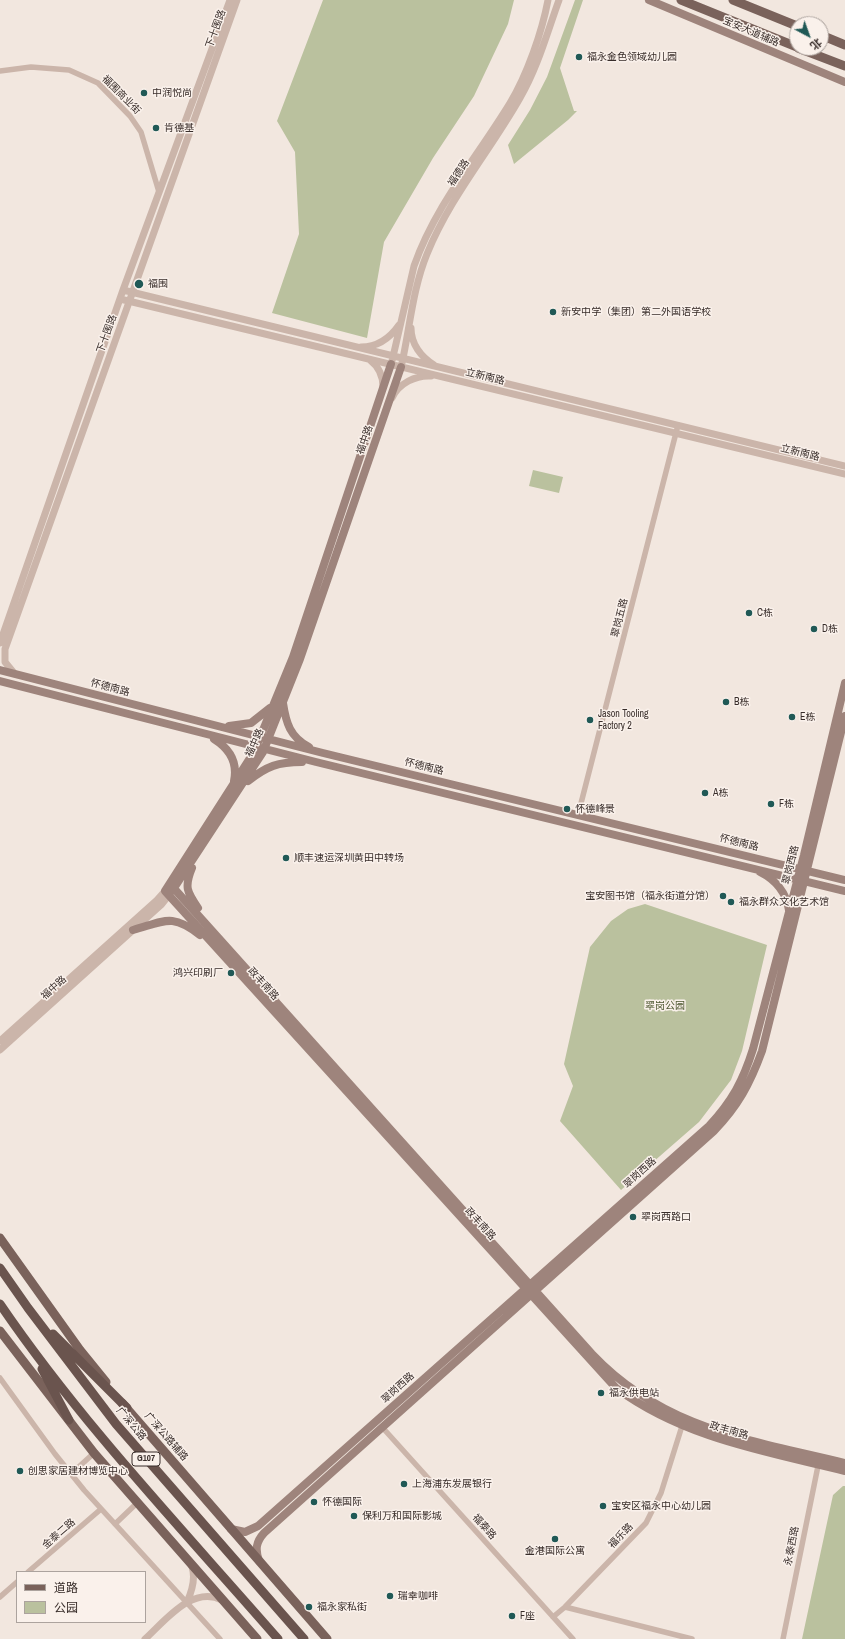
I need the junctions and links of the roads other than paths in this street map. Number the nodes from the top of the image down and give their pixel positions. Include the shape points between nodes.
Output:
1 (230, 0) edge
2 (237, 0) edge
3 (649, 0) edge
4 (681, 0) edge
5 (733, 0) edge
6 (548, 2) edge
7 (558, 3) edge
8 (789, 23) edge
9 (829, 38) edge
10 (789, 44) edge
11 (845, 45) edge
12 (819, 56) edge
13 (845, 66) edge
14 (0, 71) edge
15 (845, 82) edge
16 (159, 192) junction
17 (123, 290) junction
18 (133, 293) junction
19 (120, 299) junction
20 (130, 301) junction
21 (411, 318) junction
22 (402, 320) junction
23 (354, 347) junction
24 (364, 358) junction
25 (392, 360) junction
26 (402, 363) junction
27 (448, 370) junction
28 (443, 377) junction
29 (383, 389) junction
30 (387, 409) junction
31 (678, 429) junction
32 (845, 466) edge
33 (845, 474) edge
34 (0, 643) edge
35 (0, 670) edge
36 (14, 674) junction
37 (0, 681) edge
38 (845, 683) edge
39 (283, 702) junction
40 (273, 705) junction
41 (845, 716) edge
42 (213, 725) junction
43 (200, 733) junction
44 (264, 738) junction
45 (260, 748) junction
46 (323, 753) junction
47 (316, 762) junction
48 (234, 784) junction
49 (243, 785) junction
50 (578, 815) junction
51 (197, 854) junction
52 (752, 868) junction
53 (804, 870) junction
54 (802, 880) junction
55 (845, 880) edge
56 (170, 890) junction
57 (845, 891) edge
58 (789, 912) junction
59 (133, 930) junction
60 (219, 950) junction
61 (246, 968) junction
62 (0, 1041) edge
63 (0, 1050) edge
64 (0, 1238) edge
65 (0, 1268) edge
66 (530, 1290) junction
67 (0, 1304) edge
68 (28, 1308) junction
69 (0, 1331) edge
70 (31, 1349) junction
71 (0, 1378) edge
72 (126, 1408) junction
73 (69, 1420) junction
74 (682, 1426) junction
75 (382, 1427) junction
76 (94, 1453) junction
77 (819, 1460) junction
78 (845, 1463) edge
79 (845, 1471) edge
80 (70, 1474) junction
81 (137, 1504) junction
82 (101, 1509) junction
83 (275, 1517) junction
84 (114, 1524) junction
85 (231, 1529) junction
86 (260, 1561) junction
87 (192, 1567) junction
88 (29, 1571) edge
89 (16, 1583) edge
90 (0, 1597) edge
91 (224, 1601) junction
92 (187, 1602) junction
93 (565, 1607) junction
94 (553, 1617) junction
95 (145, 1639) edge
96 (220, 1639) edge
97 (257, 1639) edge
98 (278, 1639) edge
99 (304, 1639) edge
100 (327, 1639) edge
101 (573, 1639) edge
102 (692, 1639) edge
103 (783, 1639) edge

1 - 16 street, 下十围路
2 - 18 street, 下十围路
3 - 15 main road, 宝安大道辅路
4 - 10 main road
5 - 8 main road
6 - 7 street
6 - 22 street, 福德路 via 520,85 430,227 414,266
7 - 21 street, 福德路 via 535,70 521,97 464,183 441,223 421,270
9 - 11 main road
12 - 13 main road
14 - 16 street, 福围商业街 via 31,67 69,70 98,83 130,116 141,132
16 - 17 street, 下十围路
17 - 18 street, 立新南路
17 - 19 street, 下十围路
18 - 20 street, 下十围路
18 - 23 street, 立新南路
19 - 20 street, 立新南路
19 - 34 street, 下十围路
20 - 24 street, 立新南路
20 - 36 street, 下十围路 via 5,649 5,662
21 - 26 street, 福德路
21 - 27 street via 414,345 433,365
22 - 23 street via 392,335 384,340 366,347
22 - 25 street, 福德路
23 - 25 street, 立新南路
24 - 25 street, 立新南路
24 - 29 street via 377,367 383,381
25 - 26 street, 立新南路
25 - 29 main road, 福中路
26 - 27 street, 立新南路
26 - 28 street, 立新南路
26 - 30 main road, 福中路
27 - 31 street, 立新南路
28 - 30 street via 429,375 415,378 402,385 393,395
28 - 31 street, 立新南路
29 - 40 main road, 福中路 via 298,643
30 - 39 main road, 福中路
31 - 32 street, 立新南路
31 - 33 street, 立新南路
31 - 50 street, 翠岗五路
35 - 36 main road, 怀德南路
36 - 42 main road, 怀德南路
37 - 43 main road, 怀德南路
38 - 53 main road, 翠岗西路
39 - 44 main road, 福中路
39 - 46 main road via 287,725 293,735
40 - 42 main road via 251,723 239,726
40 - 44 main road, 福中路
41 - 53 main road, 翠岗西路
42 - 44 main road, 怀德南路
43 - 45 main road, 怀德南路
43 - 48 main road via 222,744 232,755 236,773
44 - 45 main road, 福中路
44 - 46 main road, 怀德南路
45 - 47 main road, 怀德南路
45 - 48 main road, 福中路
45 - 49 main road, 福中路
46 - 50 main road, 怀德南路
47 - 49 main road via 278,763
47 - 52 main road, 怀德南路
48 - 56 main road, 福中路
49 - 51 main road, 福中路
50 - 53 main road, 怀德南路
51 - 56 main road, 福中路
51 - 61 main road via 186,886 188,893 198,908 240,954
52 - 54 main road, 怀德南路
52 - 58 main road via 769,877 781,889
53 - 54 main road, 翠岗西路
53 - 55 main road, 怀德南路
54 - 57 main road, 怀德南路
54 - 58 main road, 翠岗西路
54 - 66 main road, 翠岗西路 via 762,1051 752,1077 731,1114
56 - 59 street, 福中路
56 - 60 main road, 政丰南路
56 - 61 main road, 政丰南路
56 - 62 street, 福中路
58 - 66 main road, 翠岗西路 via 753,1049 735,1094 709,1126
59 - 60 main road via 175,920 185,924
59 - 63 street, 福中路
60 - 66 main road, 政丰南路
61 - 66 main road, 政丰南路
64 - 72 main road, 广深公路辅路 via 80,1350
65 - 68 highway, 广深公路 / G107
66 - 74 main road, 政丰南路 via 616,1388 646,1408
66 - 75 main road, 翠岗西路
66 - 77 main road, 政丰南路 via 603,1365 631,1390 650,1402 684,1419 717,1431
66 - 83 main road, 翠岗西路
67 - 70 highway, G107
68 - 72 highway
68 - 99 highway, 广深公路 / G107 via 116,1424
69 - 73 main road
70 - 73 highway
70 - 98 highway, G107 via 86,1418
71 - 80 street
72 - 85 main road, 广深公路辅路
73 - 76 main road
74 - 77 main road, 政丰南路 via 732,1443
74 - 93 street, 福乐路 via 661,1492 646,1523
75 - 83 main road, 翠岗西路
75 - 94 street, 福泰路
76 - 80 street
76 - 81 main road
77 - 78 main road, 政丰南路
77 - 79 main road, 政丰南路
77 - 103 street, 永泰西路
80 - 82 street
81 - 84 street
81 - 87 main road
82 - 84 street
82 - 88 street, 金泰二路
83 - 85 main road, 翠岗西路 via 245,1532
83 - 86 main road, 翠岗西路 via 259,1539 257,1554
84 - 92 street
85 - 86 main road, 广深公路辅路
86 - 100 main road, 广深公路辅路
87 - 91 main road
87 - 92 street via 194,1582
89 - 90 street
91 - 92 street via 207,1595
91 - 97 main road
92 - 95 street
92 - 96 street
93 - 94 street, 福乐路
93 - 102 street
94 - 101 street, 福泰路

